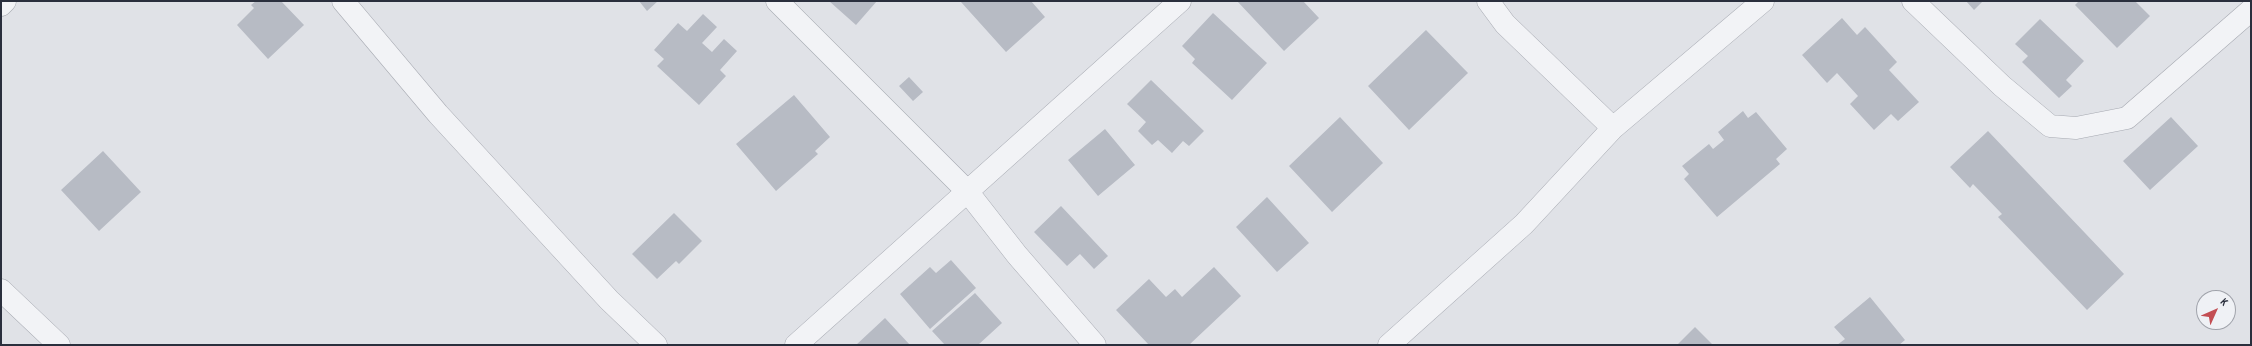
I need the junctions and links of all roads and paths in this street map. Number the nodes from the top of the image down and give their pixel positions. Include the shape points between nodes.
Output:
1 (5, 1) edge
2 (343, 1) edge
3 (777, 1) edge
4 (1180, 1) edge
5 (1488, 1) edge
6 (1763, 1) edge
7 (1913, 1) edge
8 (1, 5) edge
9 (2251, 10) edge
10 (1613, 128) junction
11 (967, 192) junction
12 (1, 290) edge
13 (59, 345) edge
14 (656, 345) edge
15 (796, 345) edge
16 (1094, 345) edge
17 (1389, 345) edge

1 - 8 street
2 - 14 street via 438,114 609,300
3 - 11 street
4 - 11 street
5 - 10 street via 1505,24
6 - 10 street
7 - 9 street via 2002,86 2050,126 2076,128 2126,118
10 - 17 street via 1524,224
11 - 15 street
11 - 16 street
12 - 13 street

